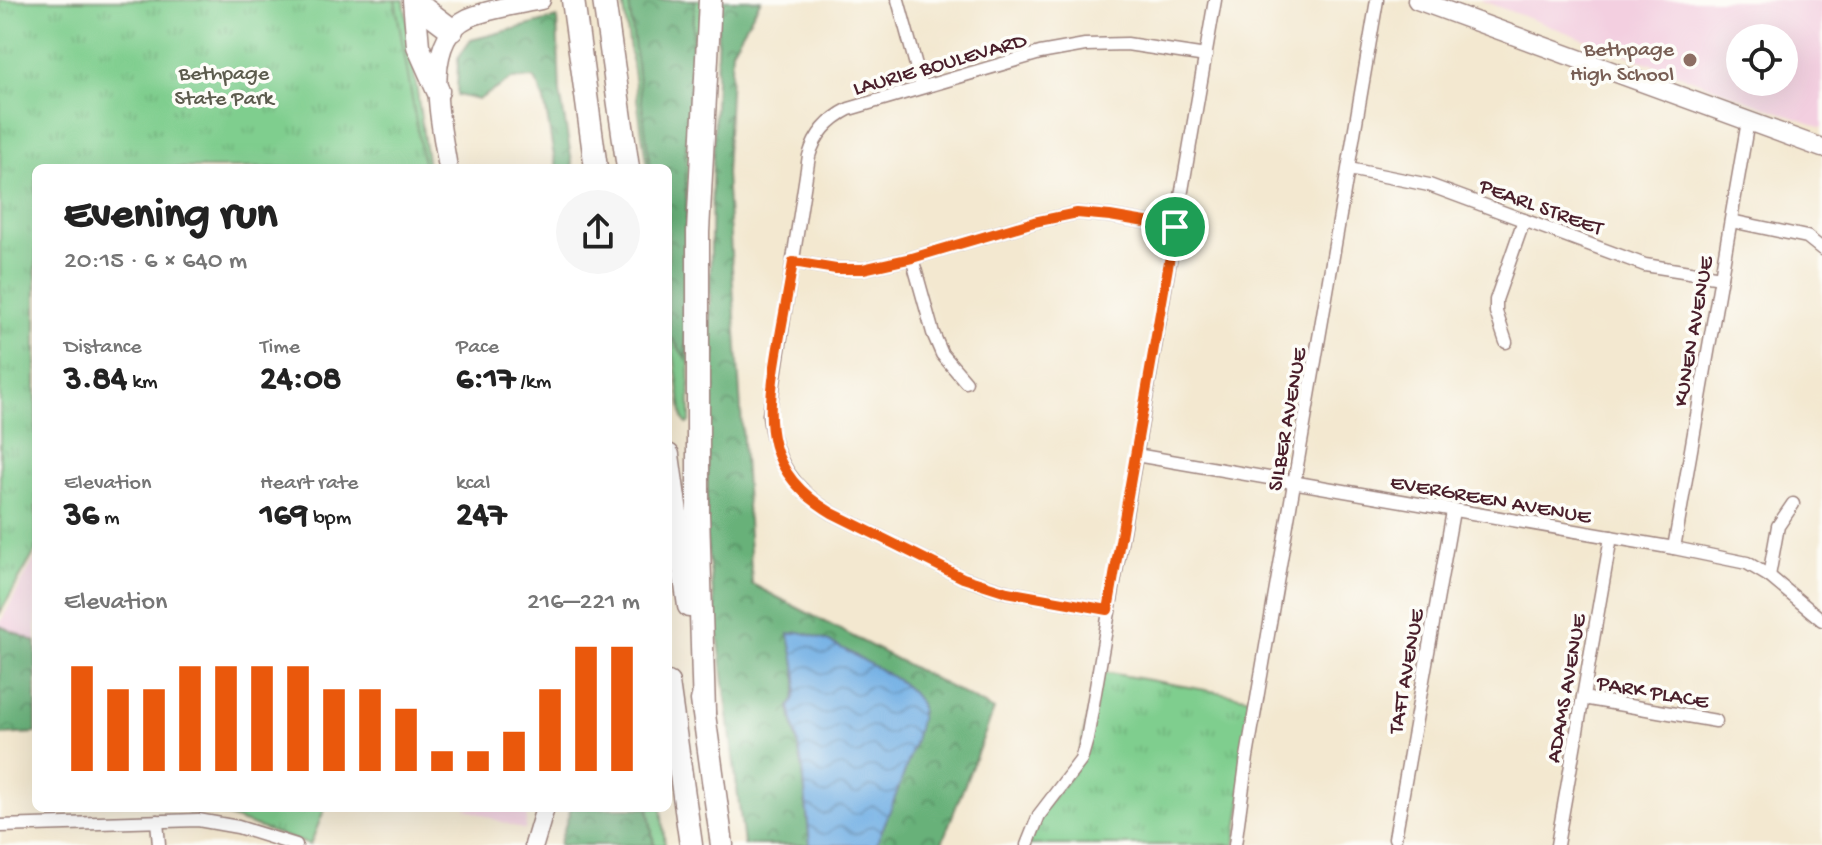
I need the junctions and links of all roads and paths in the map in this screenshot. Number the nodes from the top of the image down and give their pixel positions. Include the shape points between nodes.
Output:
1 (541, 0) edge
2 (710, 0) edge
3 (898, 0) edge
4 (1215, 0) edge
5 (1377, 0) edge
6 (1417, 0) edge
7 (415, 1) edge
8 (605, 6) edge
9 (574, 9) edge
10 (452, 30) junction
11 (1206, 56) junction
12 (922, 87) junction
13 (438, 91) junction
14 (1748, 121) junction
15 (1822, 148) edge
16 (447, 164) edge
17 (595, 164) edge
18 (627, 164) edge
19 (1349, 169) junction
20 (1524, 220) junction
21 (1731, 221) junction
22 (1175, 227) junction
23 (1822, 249) edge
24 (912, 258) junction
25 (793, 262) junction
26 (1721, 277) junction
27 (1506, 342) dead end
28 (966, 382) dead end
29 (1136, 455) junction
30 (1294, 483) junction
31 (672, 484) edge
32 (1793, 504) dead end
33 (1453, 511) junction
34 (1611, 537) junction
35 (1674, 548) junction
36 (1769, 576) junction
37 (1108, 610) junction
38 (1822, 620) edge
39 (1583, 698) junction
40 (672, 711) edge
41 (704, 712) junction
42 (1716, 721) dead end
43 (672, 810) edge
44 (544, 812) edge
45 (157, 821) junction
46 (0, 826) edge
47 (1395, 838) dead end
48 (159, 845) edge
49 (296, 845) edge
50 (534, 845) edge
51 (681, 845) edge
52 (691, 845) edge
53 (722, 845) edge
54 (1027, 845) edge
55 (1235, 845) edge
56 (1557, 845) edge

1 - 10 main road via 483,13
2 - 41 highway via 698,232 697,499
3 - 12 street
4 - 11 street
5 - 19 street, SILBER AVENUE
6 - 14 main road
7 - 10 highway
7 - 13 highway via 418,46
8 - 18 highway
9 - 17 highway
10 - 13 main road via 440,56
11 - 12 street, LAURIE BOULEVARD via 1127,44 1085,45
11 - 22 street
12 - 25 street, LAURIE BOULEVARD via 849,109 821,131 809,156
13 - 16 main road
14 - 15 main road
14 - 21 street, KUNEN AVENUE
19 - 20 street, PEARL STREET via 1429,185
19 - 30 street, SILBER AVENUE
20 - 26 street, PEARL STREET via 1645,265
20 - 27 street via 1496,300
21 - 23 street via 1807,237
21 - 26 street, KUNEN AVENUE
22 - 24 street via 1077,213
22 - 29 street
24 - 25 street via 863,269
24 - 28 street via 942,354
25 - 37 street, LAURIE BOULEVARD via 769,415 776,453 801,491 832,513 963,578 1007,592
26 - 35 street, KUNEN AVENUE
29 - 30 street, EVERGREEN AVENUE
29 - 37 street
30 - 33 street, EVERGREEN AVENUE
30 - 55 street, SILBER AVENUE
31 - 41 highway
32 - 36 street via 1778,526
33 - 34 street, EVERGREEN AVENUE
33 - 47 street, TAFT AVENUE
34 - 35 street, EVERGREEN AVENUE
34 - 39 street, ADAMS AVENUE
35 - 36 street, EVERGREEN AVENUE via 1747,563
36 - 38 street, EVERGREEN AVENUE
37 - 54 street via 1081,760 1039,815
39 - 42 street, PARK PLACE
39 - 56 street, ADAMS AVENUE
40 - 52 highway
41 - 53 highway
43 - 51 highway
44 - 50 main road
45 - 46 street
45 - 48 street
45 - 49 street via 212,822

